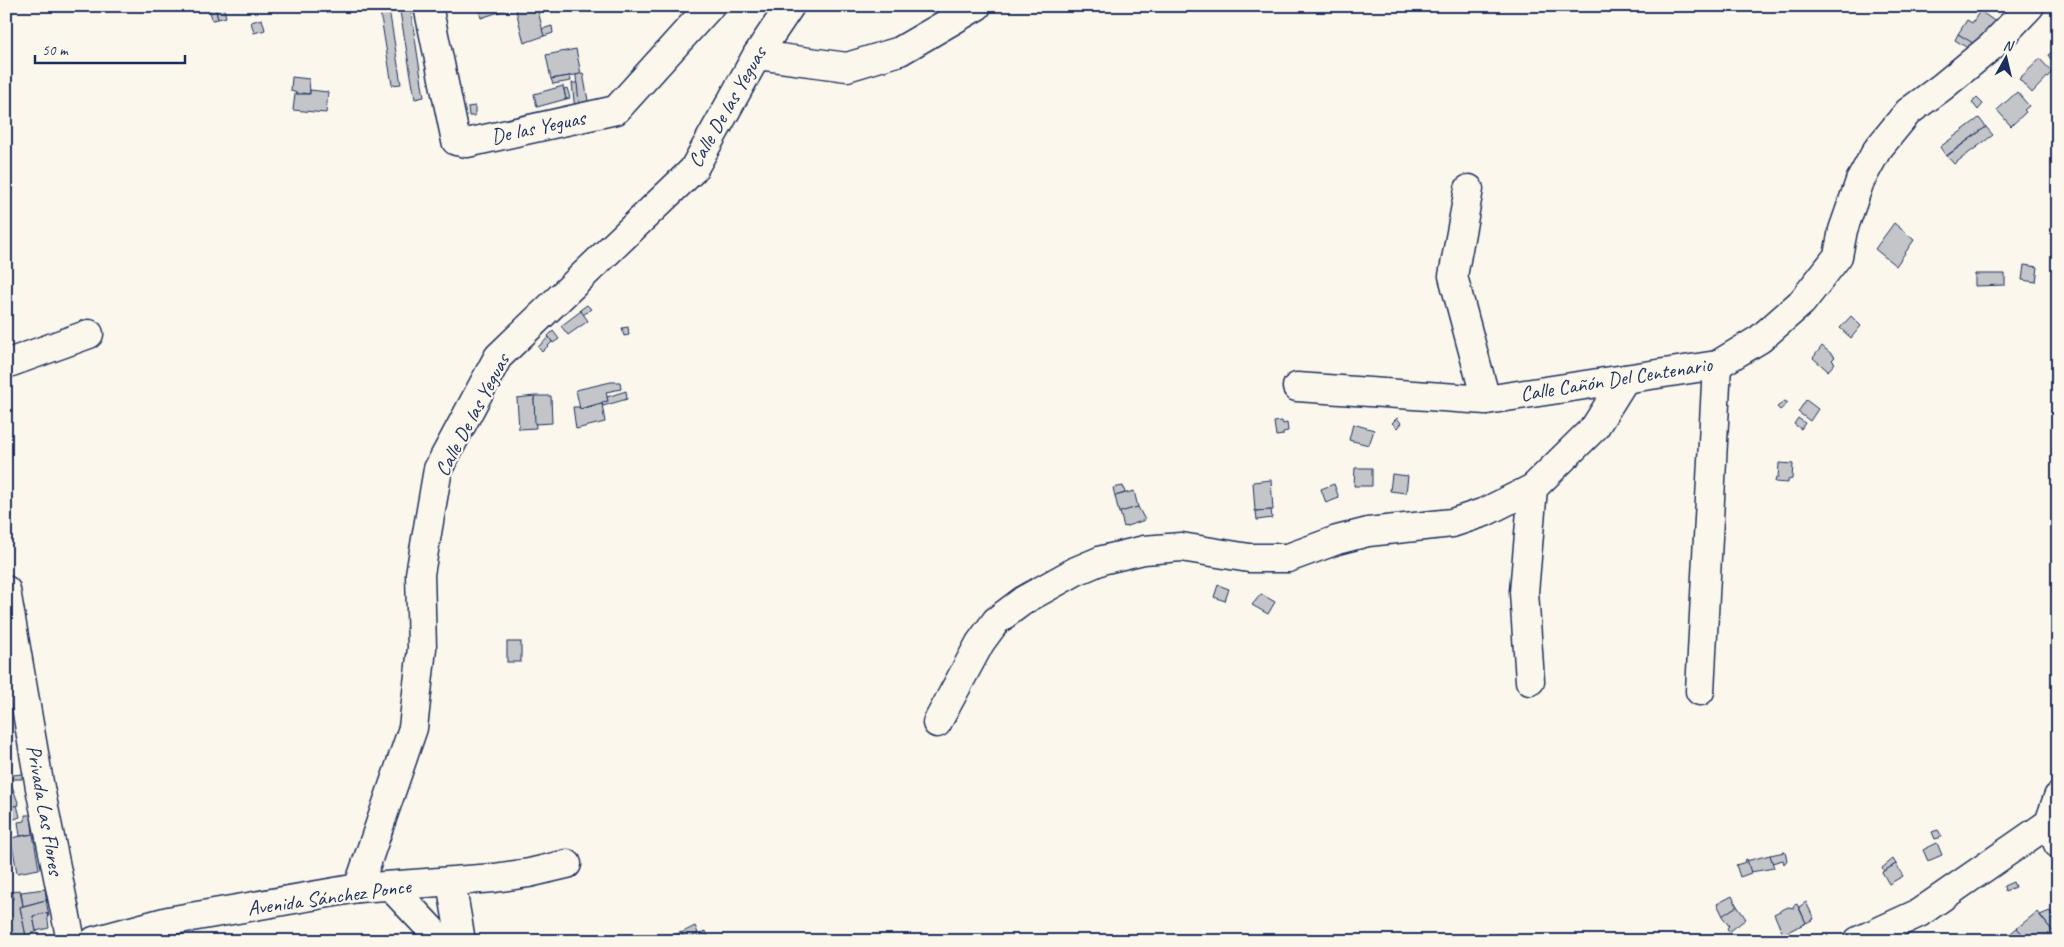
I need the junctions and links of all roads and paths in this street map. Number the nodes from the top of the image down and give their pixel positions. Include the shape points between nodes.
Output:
1 (428, 6) edge
2 (710, 6) edge
3 (790, 6) edge
4 (977, 6) edge
5 (2030, 6) edge
6 (757, 55) junction
7 (1469, 188) dead end
8 (89, 334) dead end
9 (6, 364) edge
10 (1717, 365) junction
11 (1625, 379) junction
12 (1297, 387) dead end
13 (1486, 400) junction
14 (1533, 488) junction
15 (6, 590) edge
16 (1530, 681) dead end
17 (1700, 691) dead end
18 (937, 723) dead end
19 (2058, 797) edge
20 (2053, 833) edge
21 (567, 864) dead end
22 (451, 882) junction
23 (390, 886) junction
24 (358, 888) junction
25 (71, 941) edge
26 (94, 941) edge
27 (442, 941) edge
28 (462, 941) edge
29 (1858, 941) edge

1 - 2 street, De las Yeguas via 456,141 467,142 616,110
3 - 6 street, Calle De las Yeguas
4 - 6 street via 900,51 847,67
5 - 10 street, Calle Cañón Del Centenario via 1992,46 1908,112 1877,150 1860,181 1842,230 1838,256 1802,302 1760,339
6 - 24 street, Calle De las Yeguas via 693,170 498,358 438,469 420,574 422,648 413,728
7 - 13 street via 1452,276
8 - 9 street
10 - 11 street, Calle Cañón Del Centenario
10 - 17 street
11 - 13 street, Calle Cañón Del Centenario
11 - 14 street via 1595,427
12 - 13 street, Calle Cañón Del Centenario
14 - 16 street via 1524,592
14 - 18 street via 1485,512 1452,522 1368,532 1288,558 1249,558 1181,547 1144,550 1102,560 1024,600 996,621 980,643
15 - 25 street, Privada Las Flores via 40,788
19 - 20 street
20 - 29 street via 1918,913
21 - 22 street, Avenida Sánchez Ponce via 529,873
22 - 23 street, Avenida Sánchez Ponce
22 - 28 street
23 - 24 street, Avenida Sánchez Ponce
23 - 27 street
24 - 26 street, Avenida Sánchez Ponce via 168,921

